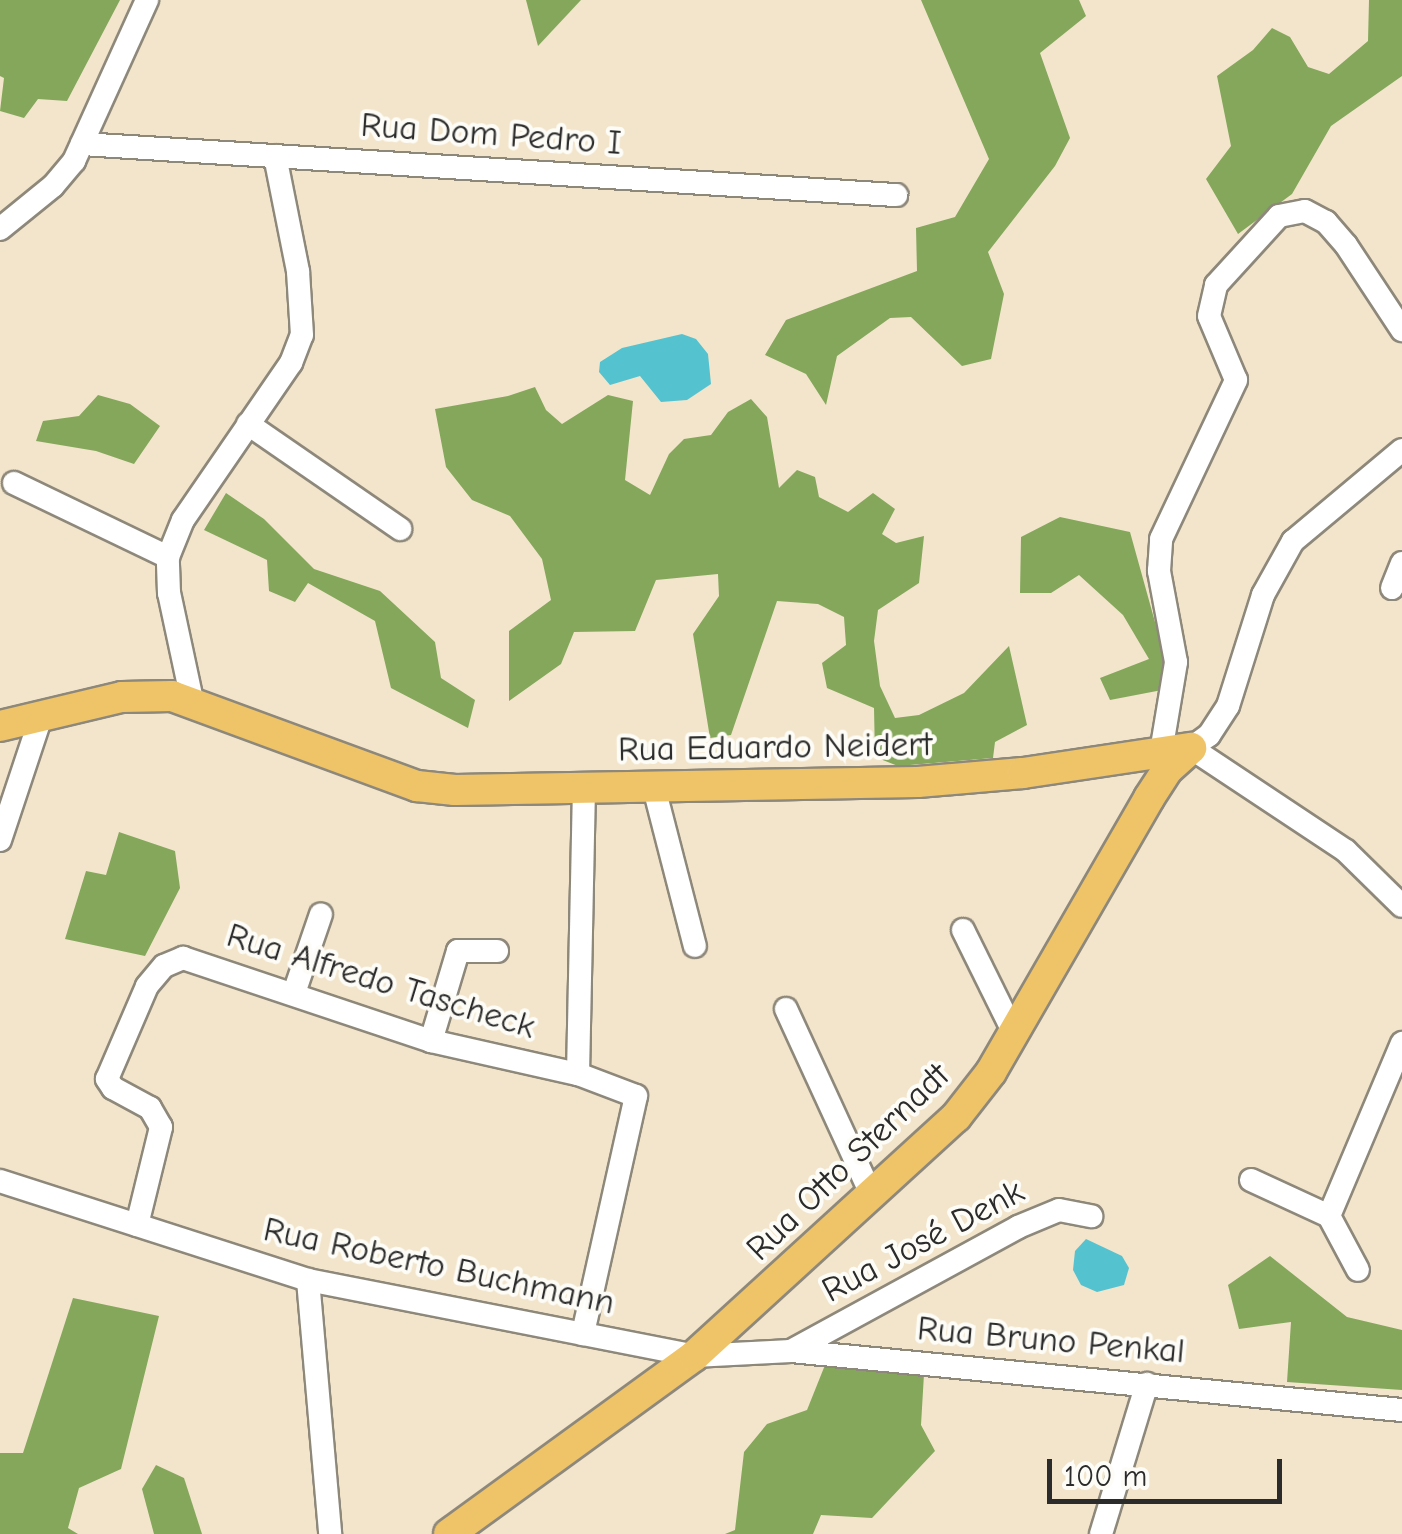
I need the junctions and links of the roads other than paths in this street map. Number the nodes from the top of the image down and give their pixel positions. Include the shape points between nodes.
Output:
1 (147, 0) edge
2 (82, 144) junction
3 (275, 156) junction
4 (896, 195) dead end
5 (0, 228) edge
6 (1402, 330) edge
7 (248, 424) junction
8 (1400, 459) edge
9 (14, 483) dead end
10 (400, 529) dead end
11 (168, 558) junction
12 (1402, 563) edge
13 (1392, 588) dead end
14 (192, 700) junction
15 (42, 714) junction
16 (0, 726) edge
17 (1191, 748) junction
18 (1161, 752) junction
19 (584, 788) junction
20 (654, 788) junction
21 (0, 840) edge
22 (1402, 906) edge
23 (321, 914) dead end
24 (963, 930) dead end
25 (695, 946) dead end
26 (497, 951) dead end
27 (294, 993) junction
28 (786, 1010) dead end
29 (1014, 1033) junction
30 (431, 1041) junction
31 (1402, 1043) edge
32 (578, 1074) junction
33 (1251, 1180) dead end
34 (0, 1181) edge
35 (872, 1196) junction
36 (1091, 1216) dead end
37 (1329, 1216) junction
38 (137, 1225) junction
39 (1358, 1270) dead end
40 (308, 1280) junction
41 (583, 1334) junction
42 (791, 1351) junction
43 (694, 1356) junction
44 (1147, 1384) junction
45 (1402, 1410) edge
46 (330, 1534) edge
47 (449, 1534) edge
48 (1101, 1534) edge

1 - 2 street
2 - 3 street, Rua Dom Pedro I
2 - 5 street via 66,174
3 - 4 street, Rua Dom Pedro I
3 - 7 street via 298,271 302,336
6 - 18 street via 1335,231 1296,209 1271,223 1216,286 1211,324 1236,380 1161,539 1158,571 1176,662
7 - 10 street
7 - 11 street via 189,510
8 - 17 street via 1293,541 1263,595 1228,706
9 - 11 street
11 - 14 street
12 - 13 street
14 - 15 main road, Rua Eduardo Neidert via 138,695
14 - 19 main road, Rua Eduardo Neidert via 416,786
15 - 16 main road, Rua Eduardo Neidert
15 - 21 street
17 - 18 main road, Rua Eduardo Neidert
17 - 22 street via 1346,851
17 - 29 main road, Rua Otto Sternadt via 1149,798
18 - 20 main road, Rua Eduardo Neidert via 968,779
19 - 20 main road, Rua Eduardo Neidert
19 - 32 street
20 - 25 street
23 - 27 street
24 - 29 street
26 - 30 street via 458,951
27 - 30 street, Rua Alfredo Tascheck
27 - 38 street, Rua Alfredo Tascheck via 183,958 156,972 107,1078 150,1108 161,1127
28 - 35 street
29 - 35 main road, Rua Otto Sternadt via 971,1101
30 - 32 street, Rua Alfredo Tascheck
31 - 37 street
32 - 41 street, Rua Alfredo Tascheck via 636,1096
33 - 37 street
34 - 38 street, Rua Roberto Buchmann
35 - 43 main road, Rua Otto Sternadt
36 - 42 street, Rua José Denk via 1059,1210 1018,1226
37 - 39 street
38 - 40 street, Rua Roberto Buchmann
40 - 41 street, Rua Roberto Buchmann
40 - 46 street
41 - 43 street, Rua Roberto Buchmann
42 - 43 street, Rua Bruno Penkal
42 - 44 street, Rua Bruno Penkal
43 - 47 main road, Rua Otto Sternadt
44 - 45 street, Rua Bruno Penkal
44 - 48 street

